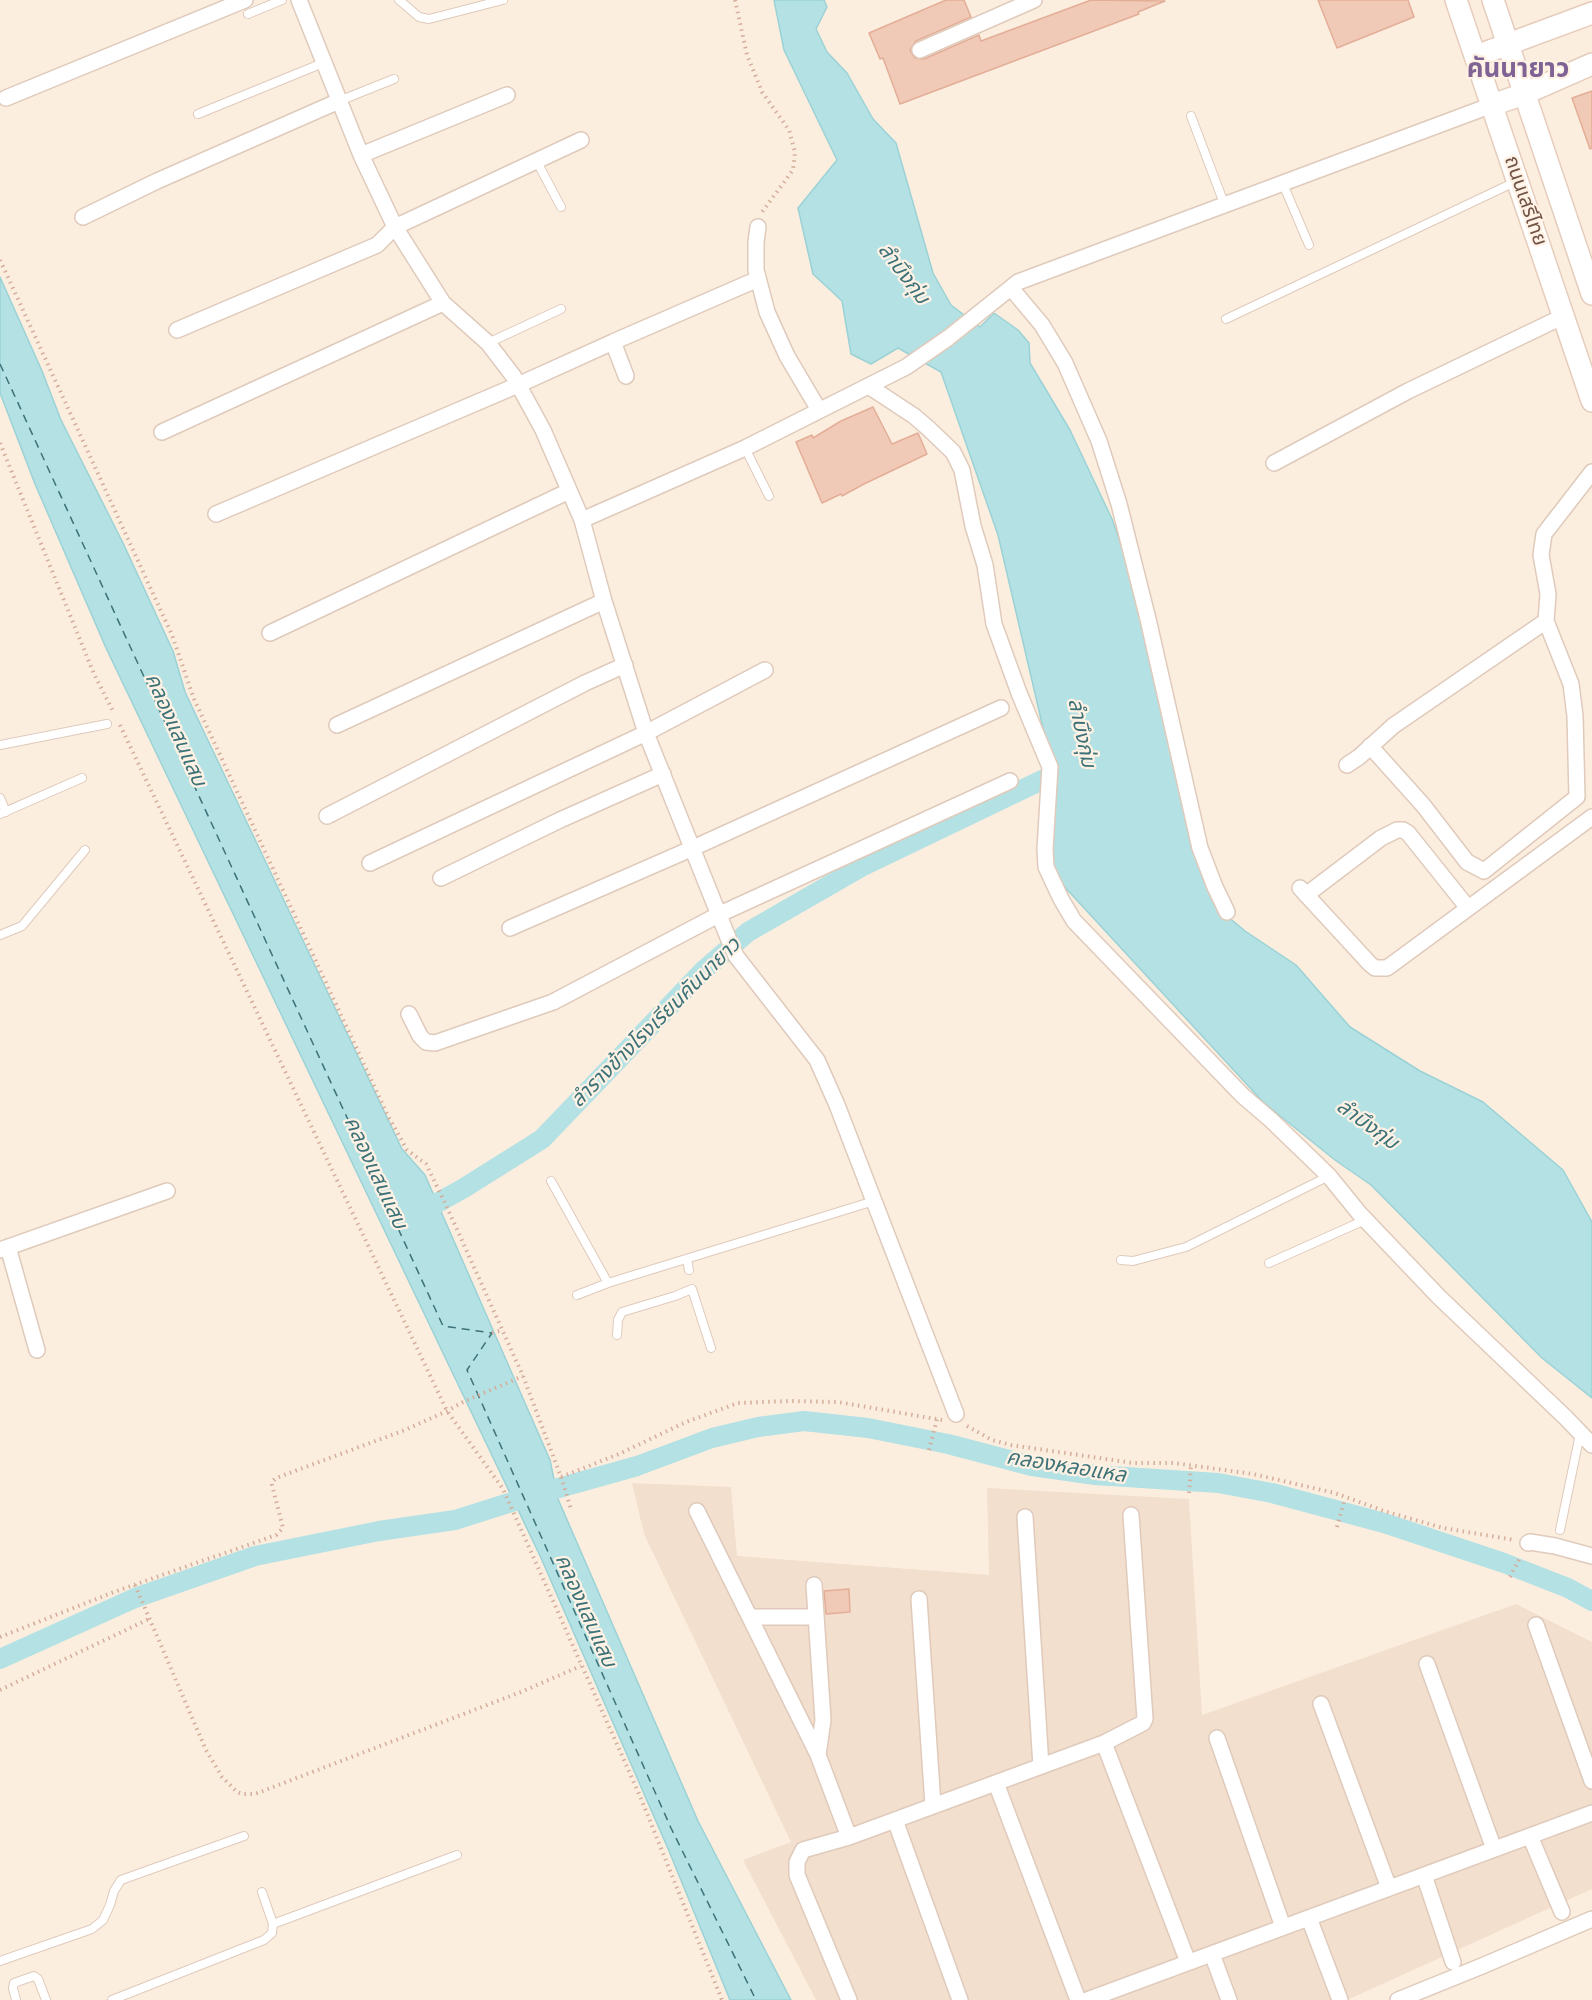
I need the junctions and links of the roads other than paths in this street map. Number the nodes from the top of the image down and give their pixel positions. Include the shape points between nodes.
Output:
1 (282, 0) edge
2 (299, 0) edge
3 (399, 0) edge
4 (503, 0) edge
5 (1034, 0) edge
6 (1456, 0) edge
7 (1492, 0) edge
8 (246, 7) edge
9 (1592, 13) edge
10 (1508, 45) junction
11 (920, 50) dead end
12 (1476, 56) junction
13 (324, 63) junction
14 (1592, 64) edge
15 (394, 79) dead end
16 (1524, 94) junction
17 (507, 95) dead end
18 (6, 98) dead end
19 (339, 101) junction
20 (1492, 105) junction
21 (198, 114) dead end
22 (1191, 116) dead end
23 (581, 140) dead end
24 (361, 155) junction
25 (536, 160) junction
26 (1518, 181) junction
27 (1283, 184) junction
28 (1225, 206) junction
29 (561, 207) dead end
30 (82, 217) dead end
31 (395, 227) junction
32 (758, 227) road end
33 (1309, 245) dead end
34 (758, 279) junction
35 (1009, 291) junction
36 (1592, 294) edge
37 (443, 303) junction
38 (561, 309) dead end
39 (1564, 316) junction
40 (1226, 319) dead end
41 (177, 330) dead end
42 (613, 342) junction
43 (488, 343) junction
44 (626, 376) dead end
45 (518, 384) junction
46 (870, 387) junction
47 (1592, 402) edge
48 (819, 410) junction
49 (162, 432) dead end
50 (745, 448) junction
51 (1274, 463) dead end
52 (1592, 472) edge
53 (569, 491) junction
54 (769, 496) dead end
55 (216, 514) dead end
56 (582, 520) junction
57 (604, 601) junction
58 (1546, 621) junction
59 (270, 633) dead end
60 (625, 666) junction
61 (765, 670) dead end
62 (1001, 708) dead end
63 (107, 724) dead end
64 (337, 725) dead end
65 (646, 733) junction
66 (0, 746) edge
67 (1370, 746) junction
68 (1347, 765) dead end
69 (663, 774) junction
70 (82, 778) dead end
71 (1010, 781) dead end
72 (0, 798) edge
73 (3, 813) edge
74 (327, 816) dead end
75 (1592, 817) edge
76 (693, 848) junction
77 (85, 850) dead end
78 (370, 863) dead end
79 (441, 878) dead end
80 (1468, 908) junction
81 (1227, 912) dead end
82 (720, 914) junction
83 (510, 928) dead end
84 (0, 935) edge
85 (409, 1014) dead end
86 (1329, 1176) junction
87 (551, 1181) dead end
88 (167, 1191) dead end
89 (874, 1201) junction
90 (1365, 1220) junction
91 (4, 1248) edge
92 (687, 1259) junction
93 (1121, 1260) dead end
94 (1269, 1263) dead end
95 (689, 1270) dead end
96 (608, 1283) junction
97 (577, 1295) dead end
98 (617, 1335) dead end
99 (711, 1348) dead end
100 (36, 1350) dead end
101 (954, 1419) road end
102 (1580, 1432) junction
103 (1592, 1445) edge
104 (697, 1511) dead end
105 (1131, 1515) dead end
106 (1025, 1517) dead end
107 (1560, 1530) dead end
108 (1525, 1548) road end
109 (1592, 1556) edge
110 (814, 1586) dead end
111 (919, 1599) dead end
112 (750, 1617) junction
113 (816, 1617) junction
114 (1536, 1624) dead end
115 (1427, 1664) dead end
116 (1321, 1704) dead end
117 (1216, 1738) dead end
118 (1104, 1743) junction
119 (818, 1755) junction
120 (1041, 1766) junction
121 (1592, 1781) edge
122 (996, 1783) junction
123 (933, 1805) junction
124 (1592, 1813) edge
125 (895, 1820) junction
126 (244, 1836) dead end
127 (1530, 1836) junction
128 (849, 1837) junction
129 (1494, 1849) junction
130 (457, 1856) dead end
131 (1424, 1875) junction
132 (1389, 1888) junction
133 (262, 1892) dead end
134 (1562, 1912) dead end
135 (1309, 1918) junction
136 (1592, 1918) edge
137 (273, 1924) junction
138 (1283, 1927) junction
139 (1212, 1954) junction
140 (0, 1961) edge
141 (1188, 1962) junction
142 (1453, 1962) dead end
143 (1110, 1996) edge
144 (16, 2000) edge
145 (46, 2000) edge
146 (112, 2000) edge
147 (849, 2000) edge
148 (960, 2000) edge
149 (1078, 2000) edge
150 (1087, 2000) edge
151 (1229, 2000) edge
152 (1340, 2000) edge
153 (1398, 2000) edge

1 - 8 lane
2 - 13 street
3 - 4 lane via 419,17 429,19
5 - 11 street
6 - 12 main road, ถนนเสรีไทย
7 - 10 main road, ถนนเสรีไทย
8 - 18 street
9 - 10 main road
10 - 12 main road
10 - 16 main road, ถนนเสรีไทย
12 - 20 main road, ถนนเสรีไทย
13 - 19 street
13 - 21 lane
14 - 16 main road
15 - 19 lane
16 - 20 main road
16 - 36 main road, ถนนเสรีไทย
17 - 24 street
19 - 24 street
19 - 30 street
20 - 26 main road, ถนนเสรีไทย
20 - 27 street
22 - 28 lane
23 - 25 street
24 - 31 street
25 - 29 lane
25 - 31 street
26 - 39 main road, ถนนเสรีไทย
26 - 40 lane
27 - 28 street
27 - 33 lane
28 - 35 street via 1018,282
31 - 37 street
31 - 41 street via 377,245
32 - 34 street
34 - 42 street
34 - 48 street via 766,312
35 - 46 street via 915,362
35 - 81 street via 1042,326 1065,363 1099,441 1148,619 1200,848
37 - 43 street
37 - 49 street
38 - 43 lane
39 - 47 main road, ถนนเสรีไทย
39 - 51 street via 1408,391
42 - 44 street
42 - 45 street
43 - 45 street
45 - 53 street
45 - 55 street
46 - 48 street
46 - 86 street via 928,428 953,452 962,470 985,565 994,624 1049,763 1045,862 1074,921 1243,1096
48 - 50 street
50 - 54 lane
50 - 56 street
52 - 58 street via 1544,534 1541,555 1548,594
53 - 56 street
53 - 59 street
56 - 57 street
57 - 60 street
57 - 64 street
58 - 67 street
58 - 67 street via 1570,684 1575,716 1577,797 1484,871 1467,862
60 - 65 street
60 - 74 street
61 - 65 street
62 - 76 street
63 - 66 lane
65 - 69 street
65 - 78 street
67 - 68 street
69 - 76 street
69 - 79 street
70 - 73 lane
71 - 82 street
72 - 73 lane
75 - 80 street
76 - 82 street
76 - 83 street
77 - 84 lane via 22,926
80 - 80 street via 1392,965 1379,968 1370,964 1303,892 1381,838 1403,830
82 - 85 street via 553,1002 435,1043 420,1036
82 - 89 street via 736,956 817,1060
86 - 90 street
86 - 93 lane via 1186,1247 1133,1261
87 - 96 lane
88 - 91 street
89 - 92 lane
89 - 101 street
90 - 94 lane
90 - 102 street
91 - 100 street
92 - 95 lane
92 - 96 lane
96 - 97 lane
98 - 99 lane via 622,1312 675,1296 692,1286
102 - 103 street
102 - 107 lane
104 - 112 street
105 - 118 street via 1145,1719 1139,1726
106 - 120 street
108 - 109 street via 1530,1542
110 - 113 street
111 - 123 street
112 - 113 street
112 - 119 street
113 - 119 street via 823,1720
114 - 121 street
115 - 129 street
116 - 132 street
117 - 138 street
118 - 120 street
118 - 141 street
119 - 128 street
120 - 122 street
122 - 123 street
122 - 149 street
123 - 125 street
124 - 127 street
125 - 128 street
125 - 148 street
126 - 140 lane via 121,1880 103,1920 92,1929
127 - 129 street
127 - 134 street
128 - 147 street via 803,1850 797,1862 797,1875
129 - 131 street
130 - 137 lane
131 - 132 street
131 - 142 street
132 - 135 street
133 - 137 lane
135 - 138 street
135 - 152 street
136 - 153 street
137 - 146 lane via 272,1934 264,1940
138 - 139 street
139 - 141 street
139 - 151 street
141 - 143 street
143 - 150 street
144 - 145 lane via 14,1983 34,1976

